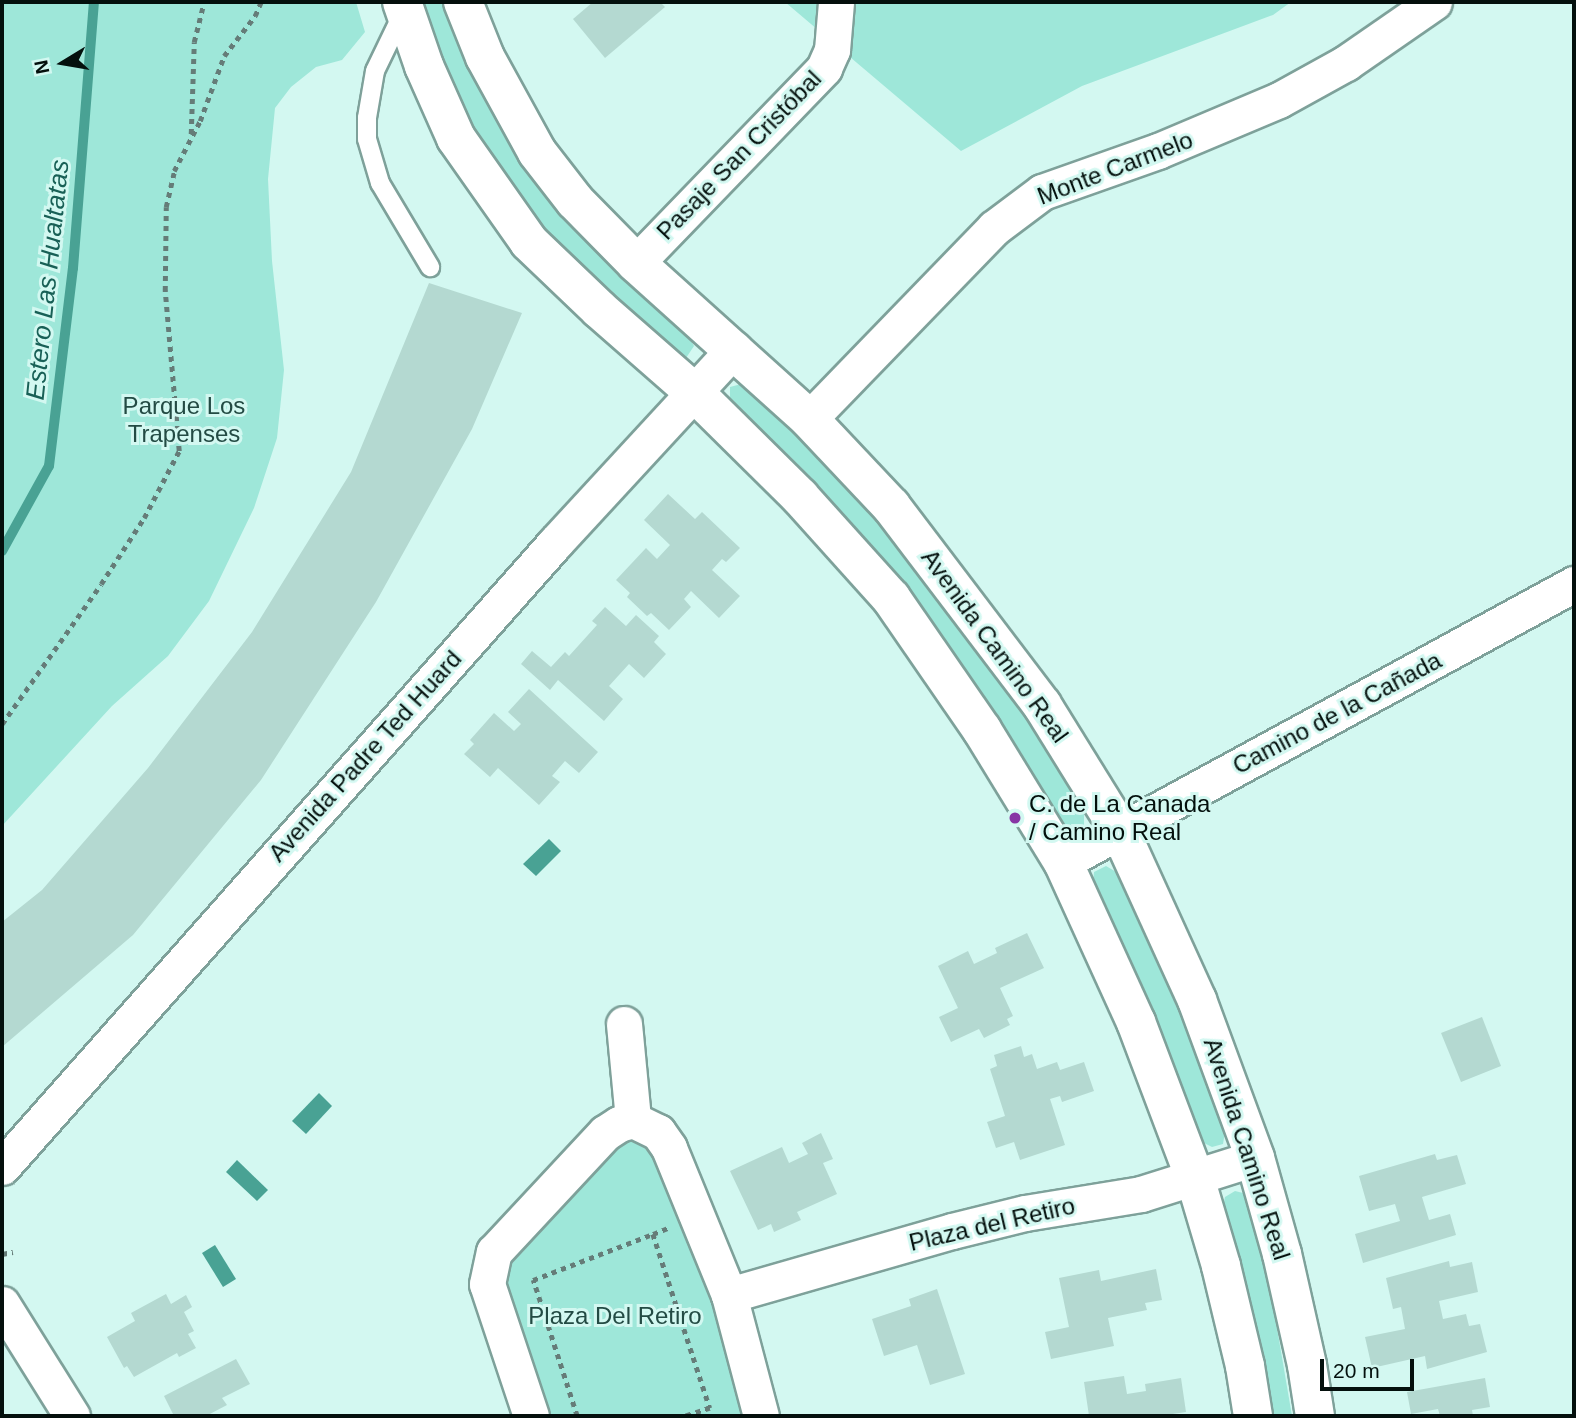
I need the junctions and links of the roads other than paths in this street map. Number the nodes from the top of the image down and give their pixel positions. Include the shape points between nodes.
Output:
1 (463, 2) edge
2 (836, 2) edge
3 (1434, 2) edge
4 (403, 6) edge
5 (636, 262) junction
6 (430, 267) dead end
7 (734, 349) junction
8 (696, 394) junction
9 (808, 419) junction
10 (1574, 584) edge
11 (1119, 831) junction
12 (1063, 862) junction
13 (624, 1024) dead end
14 (633, 1120) junction
15 (1255, 1158) junction
16 (2, 1167) edge
17 (1195, 1178) junction
18 (729, 1295) junction
19 (2, 1304) edge
20 (72, 1416) edge
21 (531, 1416) edge
22 (761, 1416) edge
23 (1253, 1416) edge
24 (1315, 1416) edge

1 - 5 main road, Avenida Camino Real via 501,91 537,152 575,201
2 - 5 street, Pasaje San Cristóbal via 832,50 824,68
3 - 9 street, Monte Carmelo via 1346,63 1279,100 1158,151 1042,192 994,228
4 - 6 lane via 375,71 368,139 380,183
4 - 8 main road via 456,138 513,221 599,309
5 - 7 main road, Avenida Camino Real
7 - 8 street, Avenida Padre Ted Huard
7 - 9 main road, Avenida Camino Real
8 - 12 main road via 800,497 891,598 982,730
8 - 16 street, Avenida Padre Ted Huard via 555,543
9 - 11 main road, Avenida Camino Real via 891,506 956,587 1042,705
10 - 11 street, Camino de la Cañada
11 - 12 street, Camino de la Cañada
11 - 15 main road, Avenida Camino Real via 1197,1000
12 - 17 main road via 1136,1022
13 - 14 street
14 - 18 street via 658,1132 669,1148
14 - 21 street via 605,1133 494,1252 487,1284
15 - 17 street, Plaza del Retiro
15 - 24 main road, Avenida Camino Real via 1282,1254
17 - 18 street, Plaza del Retiro via 1141,1194 1025,1213 952,1231
17 - 23 main road via 1221,1266
18 - 22 street
19 - 20 street

